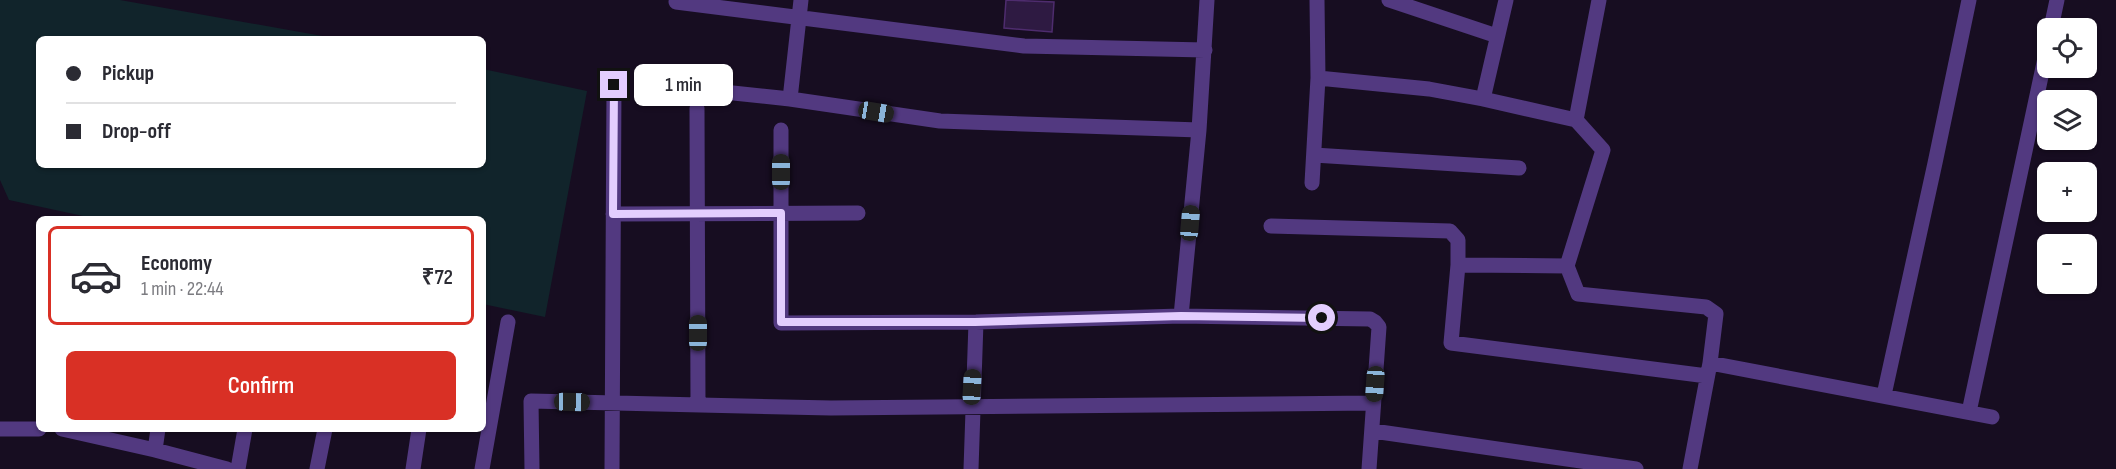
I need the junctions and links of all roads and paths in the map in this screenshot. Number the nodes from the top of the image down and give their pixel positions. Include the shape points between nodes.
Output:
1 (801, 0) edge
2 (1207, 0) edge
3 (1317, 0) edge
4 (1389, 0) edge
5 (1506, 0) edge
6 (1599, 0) edge
7 (1969, 0) edge
8 (2057, 0) edge
9 (676, 2) dead end
10 (798, 18) junction
11 (2053, 18) edge
12 (1497, 36) junction
13 (1205, 50) junction
14 (1318, 78) junction
15 (2041, 78) edge
16 (614, 85) dead end
17 (667, 86) dead end
18 (790, 99) junction
19 (1483, 99) junction
20 (697, 108) dead end
21 (1576, 120) junction
22 (781, 130) dead end
23 (1199, 130) junction
24 (1314, 155) junction
25 (1519, 168) dead end
26 (1312, 183) dead end
27 (781, 213) junction
28 (858, 213) dead end
29 (613, 214) junction
30 (697, 214) junction
31 (1270, 226) dead end
32 (1458, 265) junction
33 (1567, 266) junction
34 (1181, 316) junction
35 (508, 322) dead end
36 (975, 322) junction
37 (1709, 369) junction
38 (1884, 395) junction
39 (613, 403) junction
40 (1373, 403) junction
41 (698, 404) junction
42 (971, 406) junction
43 (1969, 412) junction
44 (1992, 417) dead end
45 (0, 429) edge
46 (36, 429) edge
47 (1373, 431) junction
48 (75, 432) edge
49 (158, 432) edge
50 (244, 432) edge
51 (324, 432) edge
52 (419, 432) edge
53 (155, 450) junction
54 (227, 469) edge
55 (238, 469) edge
56 (317, 469) edge
57 (413, 469) edge
58 (482, 469) edge
59 (532, 469) edge
60 (612, 469) edge
61 (970, 469) edge
62 (1370, 469) edge
63 (1636, 469) edge
64 (1690, 469) edge

1 - 10 street
2 - 13 street
3 - 14 street
4 - 12 street
5 - 12 street
6 - 21 street
7 - 38 street
8 - 11 street
9 - 10 street
10 - 13 street via 1024,46
10 - 18 street
12 - 19 street
13 - 23 street
14 - 19 street via 1429,89
14 - 24 street
15 - 43 street
16 - 29 street
17 - 18 street
18 - 23 street via 940,121
19 - 21 street
20 - 30 street
21 - 33 street via 1603,150
22 - 27 street
23 - 34 street
24 - 25 street
24 - 26 street
27 - 28 street
27 - 30 street
27 - 36 street via 781,322
29 - 30 street
29 - 39 street
30 - 41 street
31 - 32 street via 1450,231 1458,240
32 - 33 street
32 - 37 street via 1451,343
33 - 37 street via 1578,294 1706,306 1716,314
34 - 36 street
34 - 40 street via 1375,322 1378,327
35 - 58 street
36 - 42 street
37 - 38 street
37 - 64 street
38 - 43 street
39 - 41 street
39 - 59 street via 531,401
39 - 60 street
40 - 42 street
40 - 47 street
41 - 42 street via 831,408
42 - 61 street
43 - 44 street
45 - 46 street
47 - 62 street
47 - 63 street
48 - 53 street
49 - 53 street
50 - 55 street
51 - 56 street
52 - 57 street
53 - 54 street

